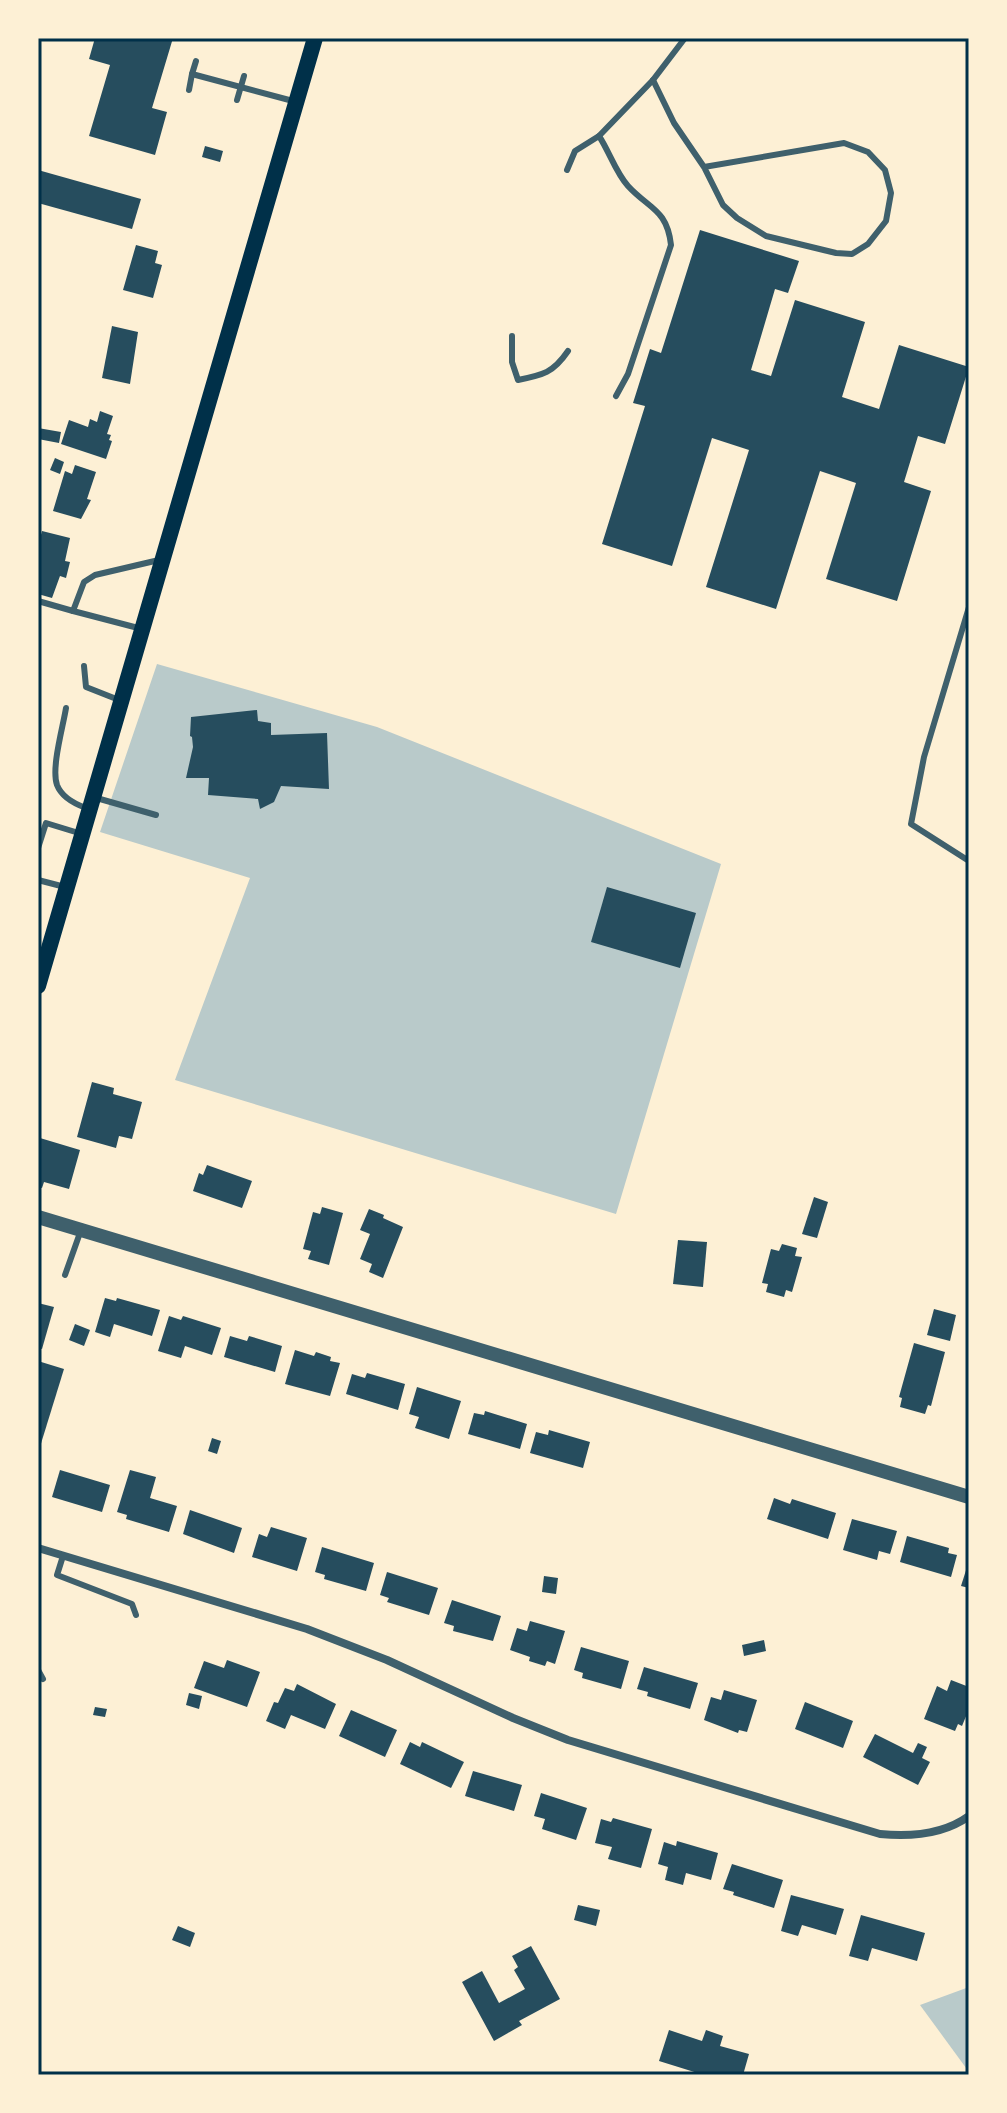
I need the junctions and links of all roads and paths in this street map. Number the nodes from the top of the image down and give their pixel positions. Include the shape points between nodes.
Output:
1 (315, 38) edge
2 (685, 38) edge
3 (196, 61) dead end
4 (192, 74) junction
5 (244, 76) dead end
6 (653, 80) junction
7 (241, 87) junction
8 (189, 90) dead end
9 (237, 100) dead end
10 (296, 102) junction
11 (599, 136) junction
12 (704, 167) junction
13 (567, 170) dead end
14 (512, 336) dead end
15 (568, 351) dead end
16 (616, 396) dead end
17 (163, 559) junction
18 (38, 601) edge
19 (969, 607) edge
20 (73, 611) junction
21 (143, 629) junction
22 (84, 666) dead end
23 (121, 701) junction
24 (66, 708) dead end
25 (92, 803) junction
26 (156, 815) dead end
27 (42, 821) edge
28 (83, 834) junction
29 (38, 848) edge
30 (969, 861) edge
31 (38, 880) edge
32 (67, 888) junction
33 (44, 944) edge
34 (38, 986) edge
35 (38, 1217) edge
36 (81, 1230) junction
37 (65, 1275) dead end
38 (969, 1497) edge
39 (38, 1548) edge
40 (63, 1556) junction
41 (136, 1615) dead end
42 (38, 1670) edge
43 (43, 1679) dead end
44 (969, 1816) edge

1 - 10 main road
2 - 6 lane
3 - 4 lane
4 - 7 lane
4 - 8 lane
5 - 7 lane
6 - 11 lane
6 - 12 lane
7 - 9 lane
7 - 10 lane
10 - 17 main road
11 - 13 lane via 575,151
11 - 16 lane via 626,184 669,227 671,245
12 - 12 lane via 723,205 766,236 852,254 886,221 891,193 885,170 868,152 844,143
14 - 15 lane via 518,380 558,367
17 - 20 lane via 95,575 84,582
17 - 21 main road
18 - 20 lane
19 - 30 lane via 924,757 911,824
20 - 21 lane
21 - 23 main road
22 - 23 lane via 86,687
23 - 25 main road
24 - 25 lane via 57,785 71,803
25 - 26 lane
25 - 28 main road
27 - 28 lane
27 - 29 lane
28 - 32 main road
31 - 32 lane
32 - 33 main road
33 - 34 main road
35 - 36 street
36 - 37 lane
36 - 38 street
39 - 40 street
40 - 41 lane via 57,1575 132,1604
40 - 44 street via 307,1629 568,1740 880,1834 935,1832
42 - 43 lane

